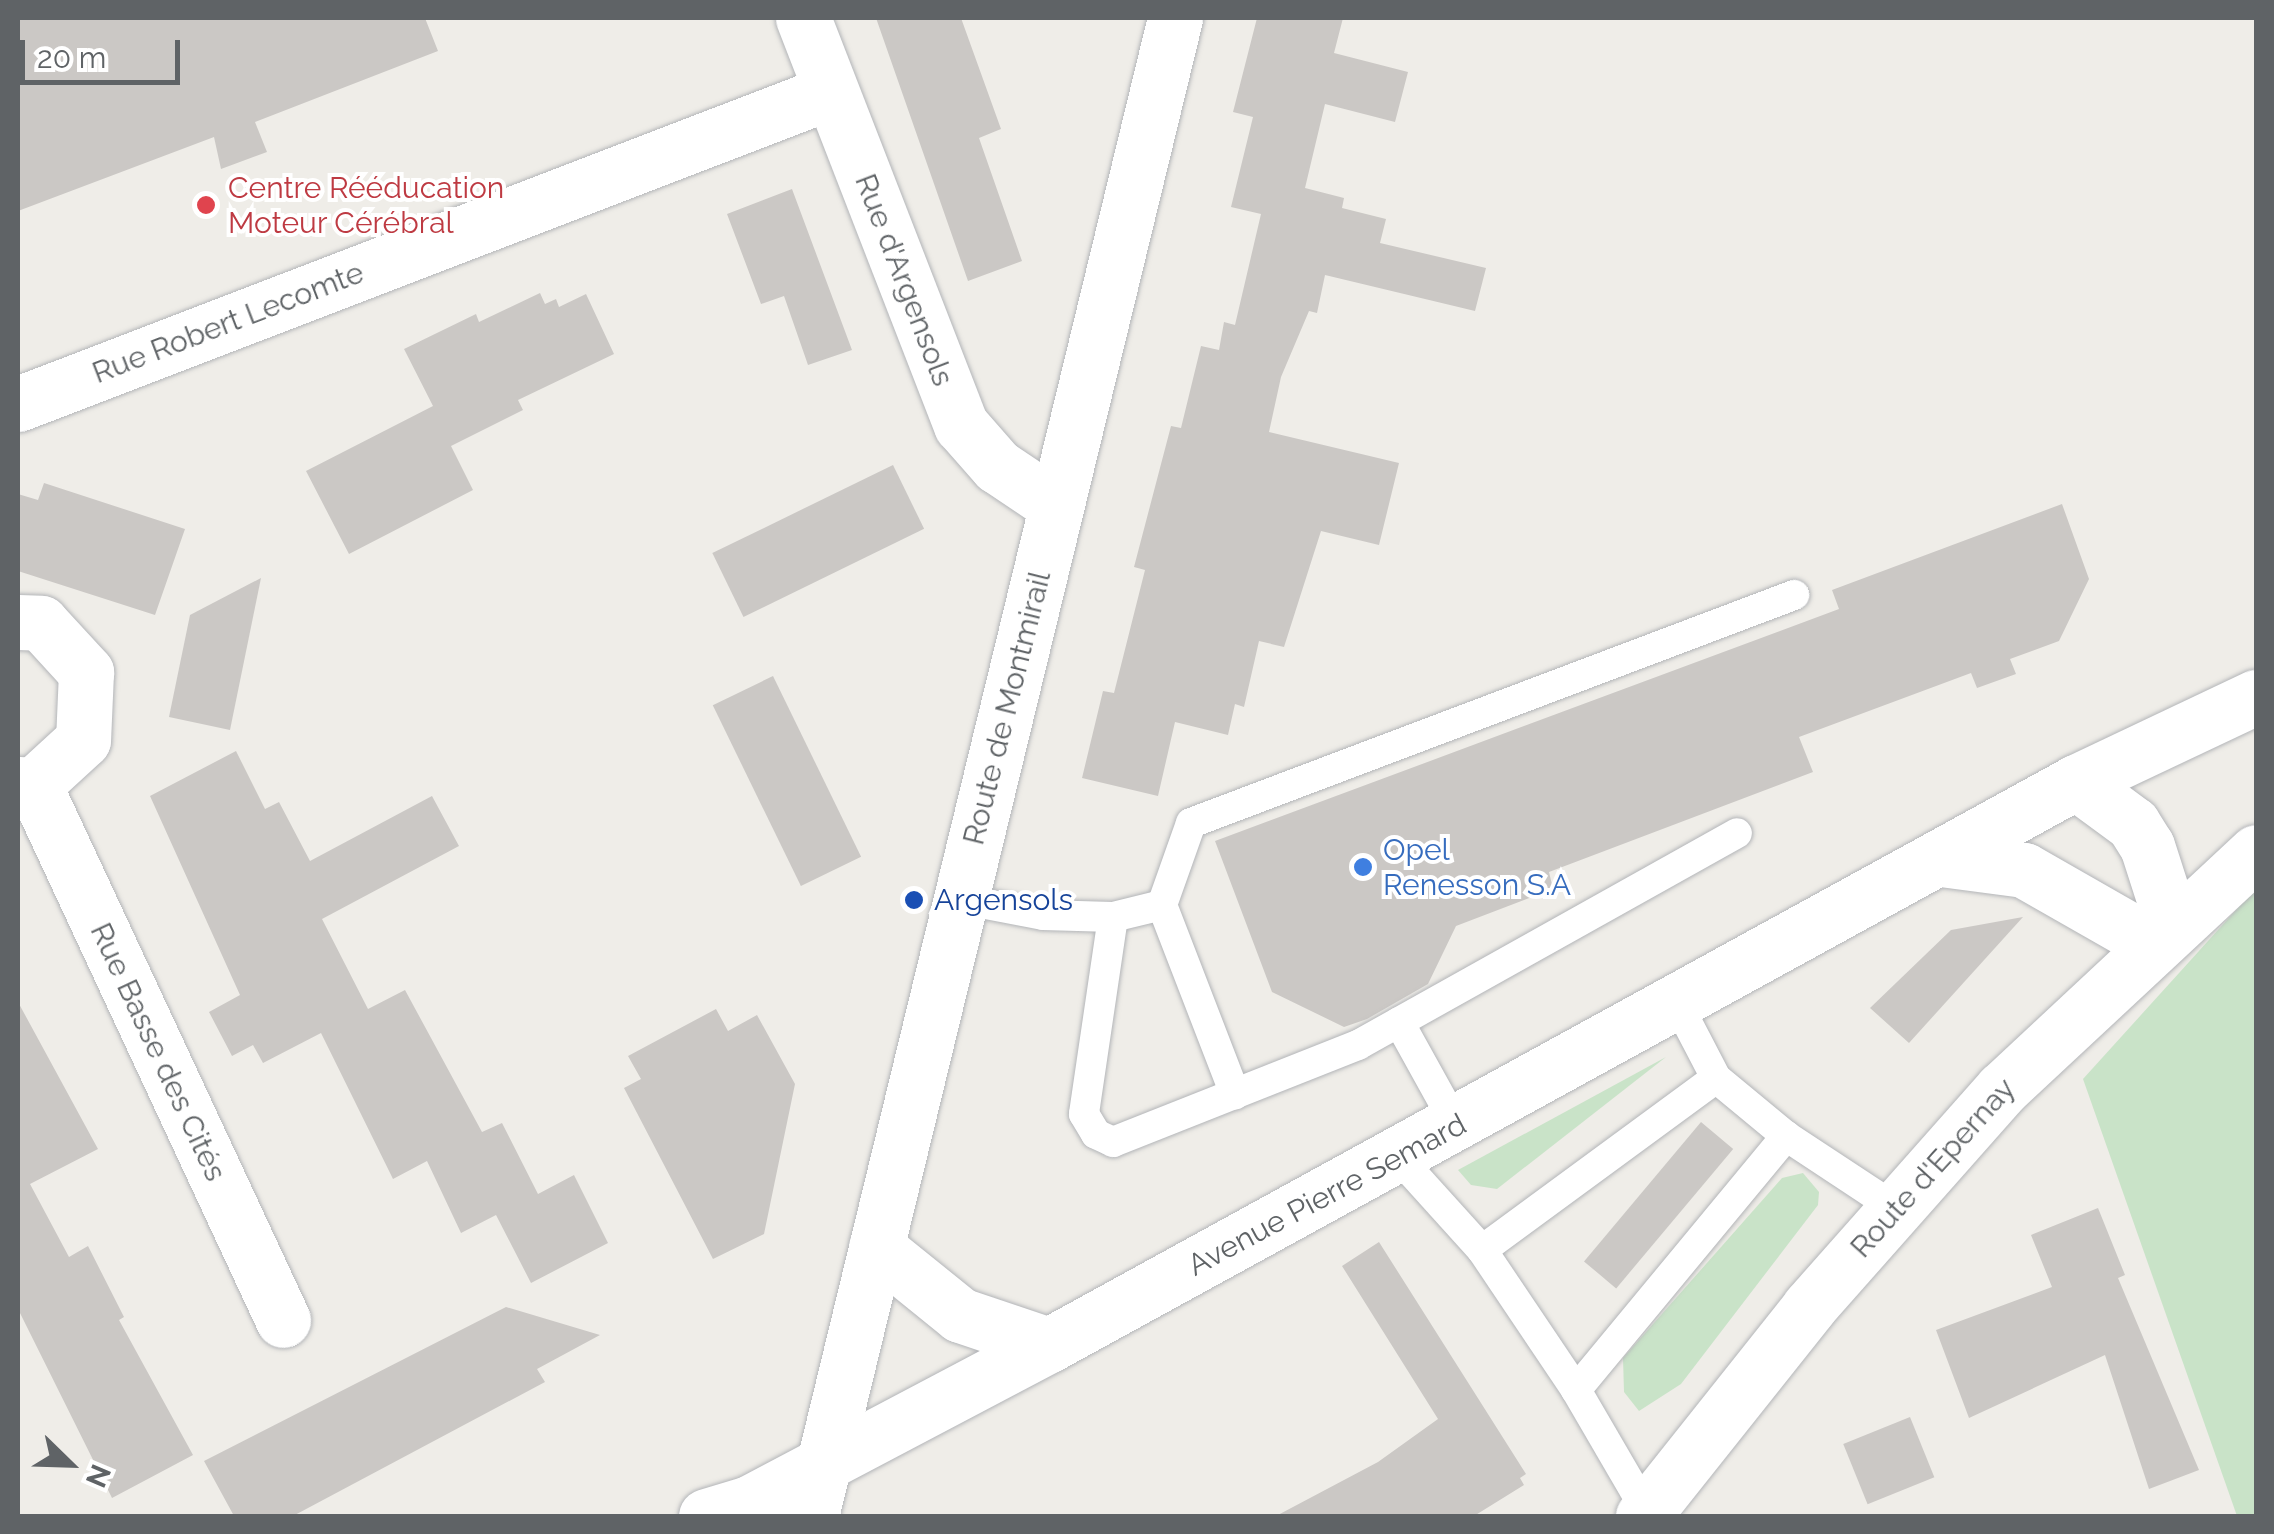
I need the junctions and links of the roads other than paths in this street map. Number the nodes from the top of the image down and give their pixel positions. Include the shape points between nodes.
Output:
1 (803, 18) edge
2 (1175, 18) edge
3 (830, 92) junction
4 (18, 404) edge
5 (1056, 505) junction
6 (1794, 595) dead end
7 (18, 622) edge
8 (2256, 697) edge
9 (2076, 782) junction
10 (26, 784) edge
11 (1736, 833) dead end
12 (2256, 852) edge
13 (1941, 859) junction
14 (960, 899) junction
15 (1162, 905) junction
16 (1113, 917) junction
17 (2162, 933) junction
18 (1677, 1003) junction
19 (1399, 1022) junction
20 (1716, 1078) junction
21 (1235, 1094) junction
22 (1456, 1125) junction
23 (1786, 1136) junction
24 (1398, 1157) junction
25 (1895, 1208) junction
26 (876, 1247) junction
27 (1482, 1250) junction
28 (283, 1320) dead end
29 (1049, 1345) junction
30 (1576, 1390) junction
31 (824, 1463) junction
32 (1645, 1514) edge
33 (706, 1516) edge
34 (811, 1516) edge

1 - 3 main road, Rue d'Argensols
2 - 5 main road, Route de Montmirail
3 - 4 main road, Rue Robert Lecomte
3 - 5 main road, Rue d'Argensols via 961,425 997,466
5 - 14 main road, Route de Montmirail
6 - 15 lane via 1191,822
7 - 10 main road, Rue Basse des Cités via 41,623 86,672 83,740
8 - 9 main road, Avenue Pierre Semard
9 - 13 main road, Avenue Pierre Semard
9 - 17 main road via 2133,824 2147,846
10 - 28 main road, Rue Basse des Cités
11 - 19 lane
12 - 17 main road, Route d'Epernay
13 - 17 main road via 2024,870
13 - 18 main road, Avenue Pierre Semard
14 - 16 lane via 1043,915
14 - 26 main road, Route de Montmirail
15 - 16 lane
15 - 21 lane
16 - 21 lane via 1084,1114 1096,1134 1114,1142
17 - 25 main road, Route d'Epernay via 2002,1089
18 - 20 lane
18 - 22 main road, Avenue Pierre Semard
19 - 21 lane
19 - 22 lane
20 - 23 lane
20 - 27 lane
22 - 24 main road, Avenue Pierre Semard
23 - 25 lane
23 - 30 lane
24 - 27 lane
24 - 29 main road, Avenue Pierre Semard
25 - 32 main road, Route d'Epernay
26 - 29 main road via 960,1315
26 - 31 main road, Route de Montmirail
27 - 30 lane
29 - 31 main road, Avenue Pierre Semard
30 - 32 lane
31 - 33 main road, Avenue Pierre Semard via 748,1503
31 - 34 main road, Route de Montmirail

